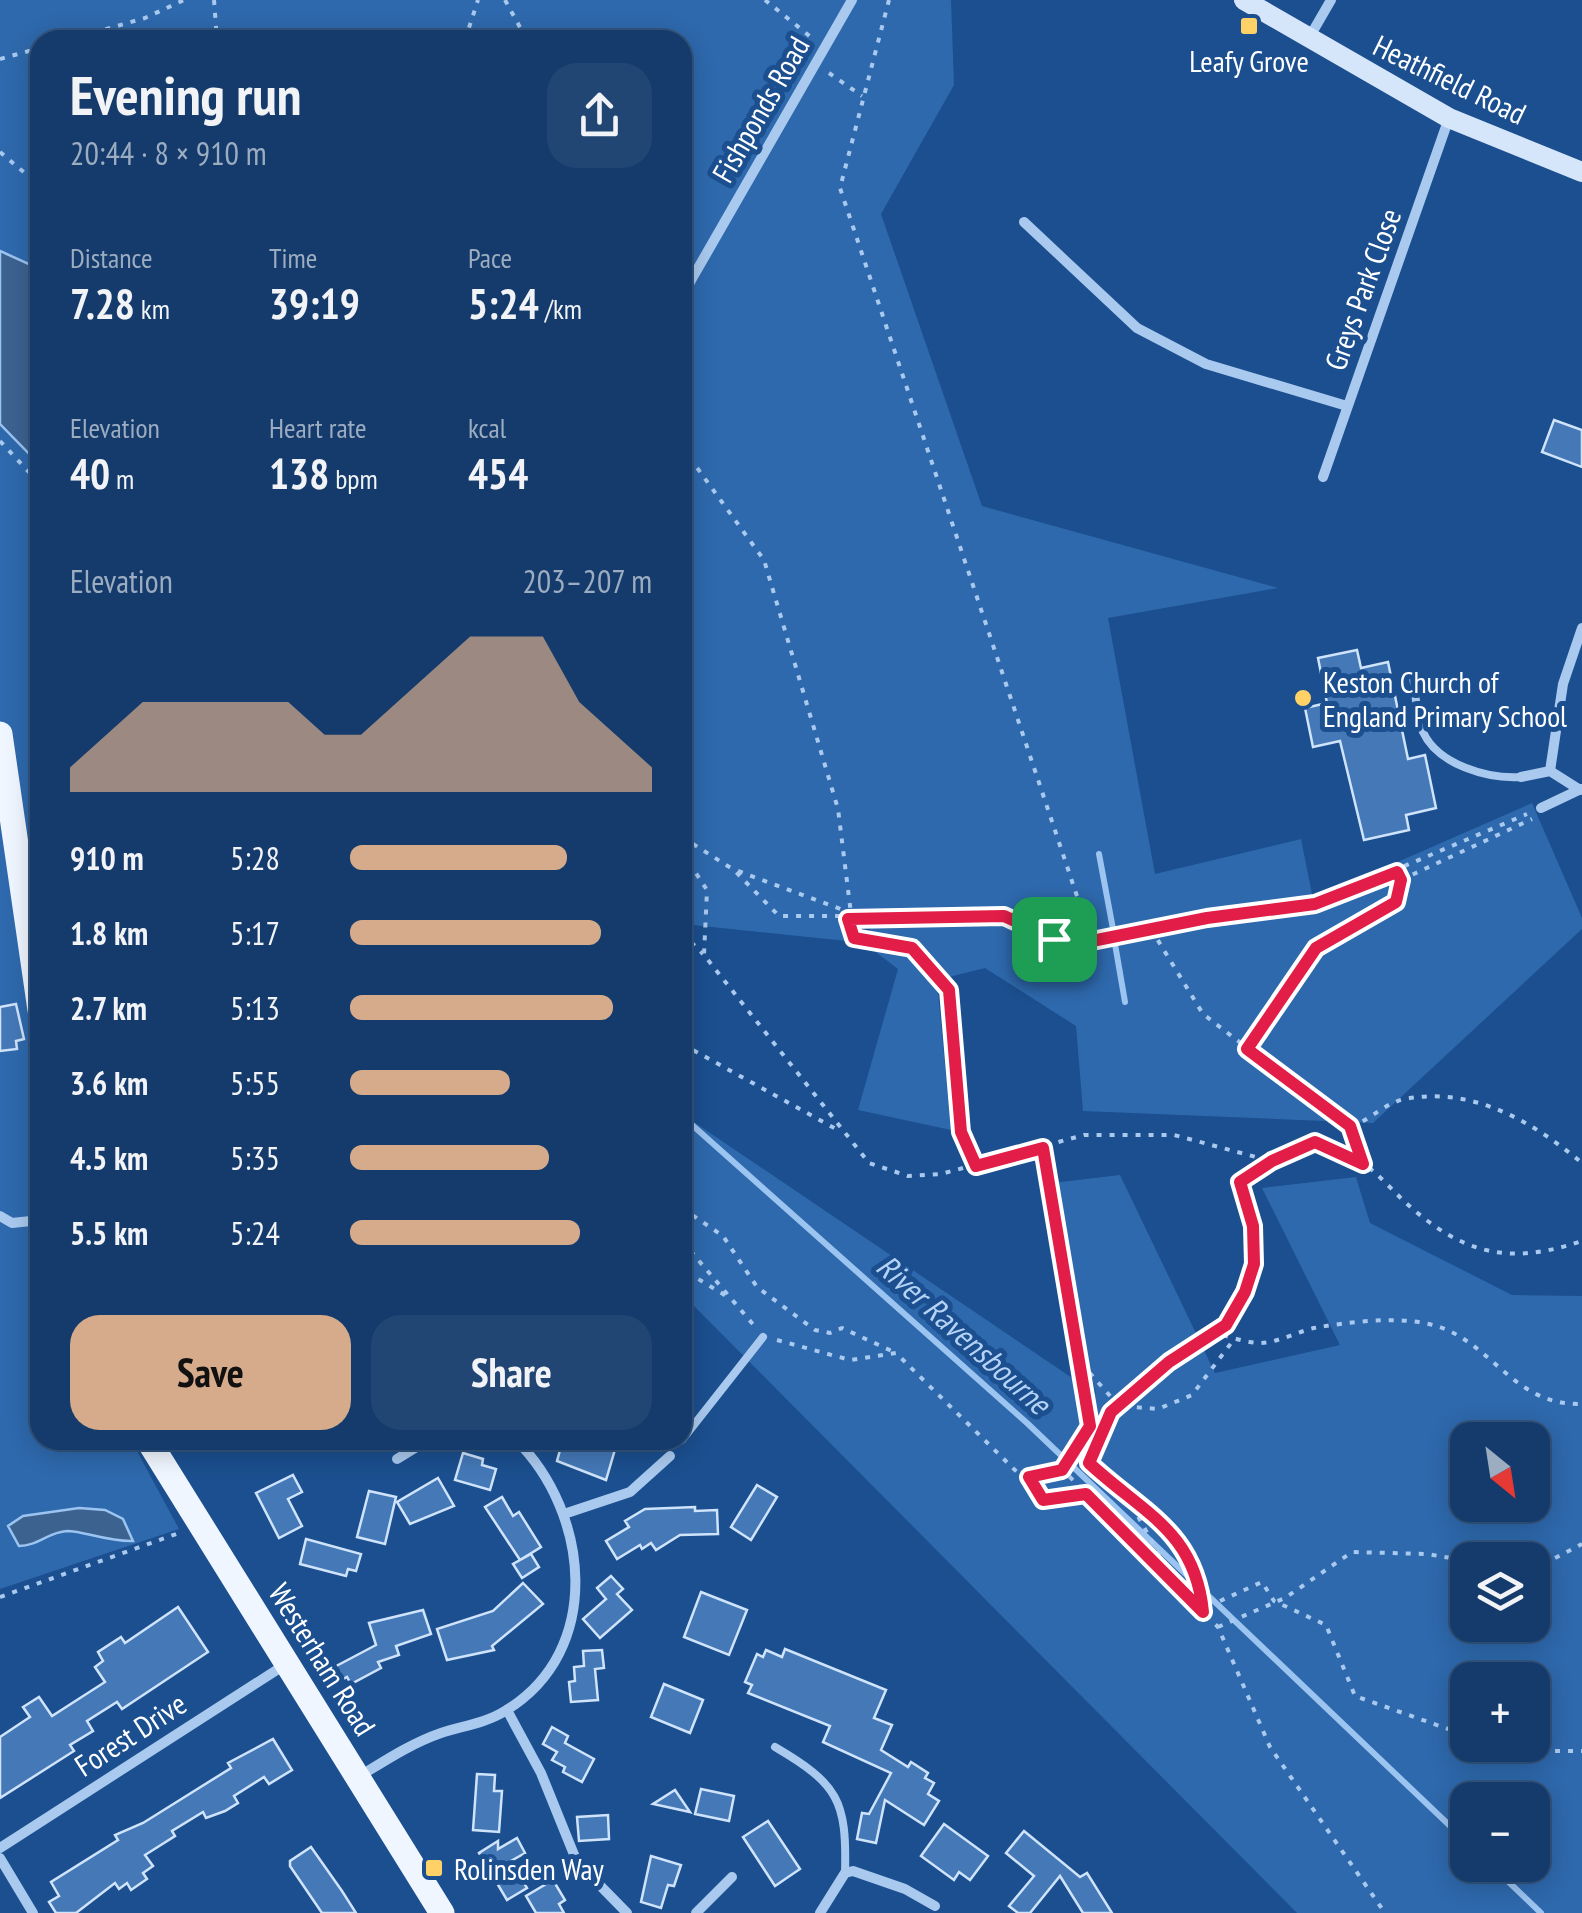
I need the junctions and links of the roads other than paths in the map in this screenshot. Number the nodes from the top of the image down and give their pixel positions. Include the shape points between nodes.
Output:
1 (852, 0) edge
2 (1244, 0) edge
3 (1332, 0) edge
4 (1308, 40) junction
5 (1450, 118) junction
6 (1582, 172) edge
7 (1024, 222) dead end
8 (692, 279) edge
9 (1347, 406) junction
10 (1323, 478) dead end
11 (1582, 628) edge
12 (1413, 677) dead end
13 (0, 734) edge
14 (1550, 771) junction
15 (1520, 777) joint
16 (1581, 790) edge
17 (1542, 808) road end
18 (30, 926) edge
19 (0, 1216) edge
20 (30, 1221) edge
21 (764, 1337) road end
22 (692, 1427) edge
23 (154, 1450) edge
24 (412, 1450) edge
25 (523, 1450) edge
26 (674, 1450) edge
27 (670, 1456) joint
28 (397, 1459) dead end
29 (567, 1513) junction
30 (287, 1663) junction
31 (507, 1710) junction
32 (775, 1747) dead end
33 (359, 1776) junction
34 (0, 1848) edge
35 (0, 1858) edge
36 (845, 1873) junction
37 (732, 1877) dead end
38 (935, 1906) dead end
39 (33, 1913) edge
40 (442, 1913) edge
41 (627, 1913) edge
42 (696, 1913) edge
43 (820, 1913) edge

1 - 8 street, Fishponds Road
2 - 4 main road, Heathfield Road
3 - 4 street
4 - 5 main road, Heathfield Road
5 - 6 main road, Heathfield Road
5 - 9 street, Greys Park Close
7 - 9 street via 1137,328 1206,364
9 - 10 street, Greys Park Close
11 - 14 street via 1563,684
12 - 15 lane via 1420,727 1440,754 1498,778
13 - 18 main road
14 - 15 street
14 - 16 street
16 - 17 street
19 - 20 street
21 - 22 lane
23 - 30 main road, Westerham Road
24 - 28 street
25 - 29 street
26 - 27 lane
27 - 29 street via 630,1492
29 - 31 street via 579,1573 567,1636 545,1675
30 - 33 main road, Westerham Road
30 - 34 street, Forest Drive
31 - 33 street via 424,1739
31 - 41 street via 577,1862
32 - 36 lane via 811,1768 839,1805 846,1826
33 - 40 main road, Westerham Road
35 - 39 street
36 - 38 street via 905,1889
36 - 43 street
37 - 42 street

